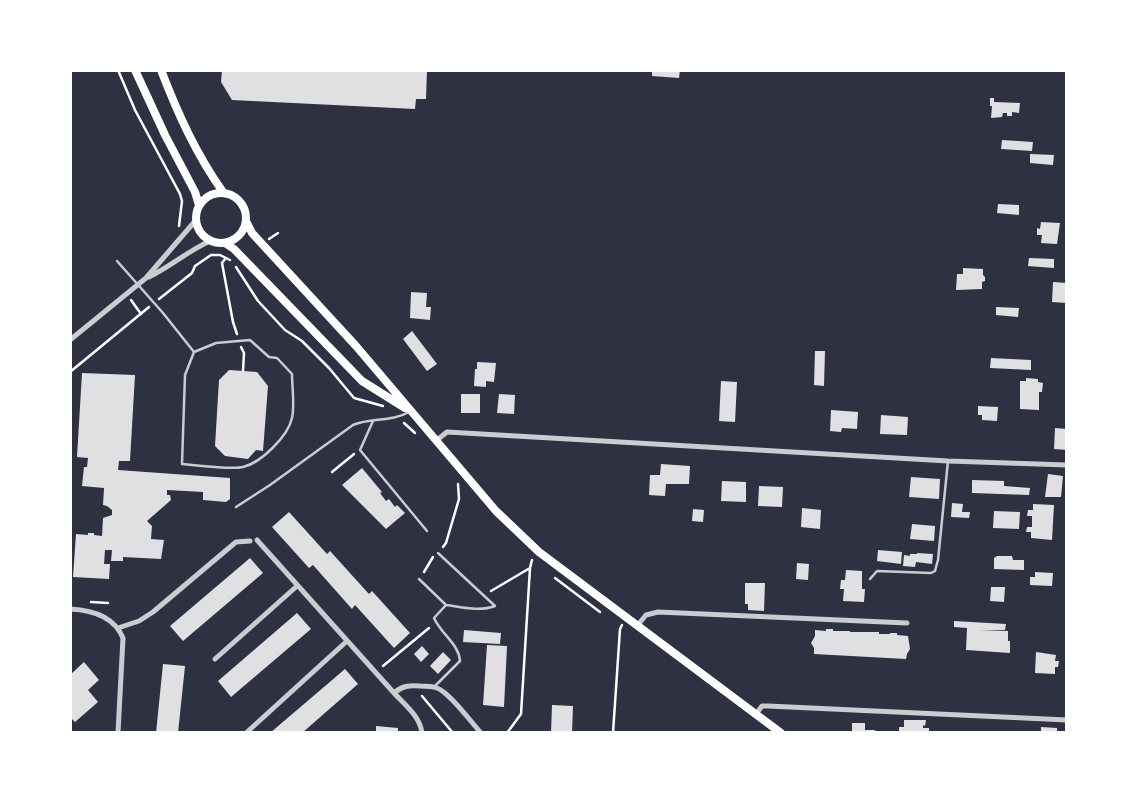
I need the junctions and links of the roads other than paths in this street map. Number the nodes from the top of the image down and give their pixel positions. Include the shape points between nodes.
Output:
1 (135, 70) edge
2 (165, 71) edge
3 (223, 192) junction
4 (199, 205) junction
5 (196, 220) junction
6 (247, 223) junction
7 (210, 241) junction
8 (225, 243) junction
9 (117, 261) dead end
10 (146, 278) junction
11 (138, 285) junction
12 (70, 340) edge
13 (194, 352) junction
14 (411, 411) junction
15 (373, 421) junction
16 (437, 440) junction
17 (948, 461) junction
18 (1067, 465) edge
19 (236, 507) dead end
20 (427, 531) dead end
21 (257, 540) dead end
22 (250, 541) dead end
23 (438, 552) dead end
24 (419, 579) dead end
25 (870, 579) dead end
26 (297, 586) junction
27 (446, 605) junction
28 (70, 609) edge
29 (907, 624) dead end
30 (637, 626) junction
31 (118, 628) junction
32 (347, 641) junction
33 (215, 659) dead end
34 (434, 687) junction
35 (394, 693) junction
36 (756, 714) junction
37 (1067, 720) edge
38 (118, 733) edge
39 (246, 733) edge
40 (422, 733) edge
41 (481, 733) edge
42 (781, 733) edge

1 - 4 main road
2 - 3 main road via 178,114
3 - 4 main road via 209,195
3 - 6 main road via 242,202
4 - 5 main road
5 - 7 main road
5 - 10 street
6 - 8 main road via 237,239
6 - 14 main road
7 - 8 main road
7 - 10 street
8 - 14 main road via 362,382
9 - 11 lane
10 - 11 street
11 - 12 street
11 - 13 lane
13 - 13 lane via 185,375 182,464 241,468 253,463 276,444 291,423 292,374 250,340 216,343
14 - 15 lane via 399,418
14 - 16 main road
15 - 19 lane via 353,425
15 - 20 lane via 360,450
16 - 17 street via 447,432
16 - 30 main road via 496,511 539,552
17 - 18 street
17 - 25 lane via 935,571 877,571
21 - 26 street
22 - 31 street via 236,542 153,612
23 - 27 lane via 495,606
24 - 27 lane
26 - 32 street
26 - 33 street
27 - 34 lane via 434,618 459,651 460,661
28 - 31 street via 103,616
29 - 30 street via 658,612 646,615
30 - 36 main road
31 - 38 street via 123,638
32 - 35 street
32 - 39 street
34 - 35 street via 404,686
34 - 41 street
35 - 40 street via 417,718
36 - 37 street via 762,706 772,706
36 - 42 main road

